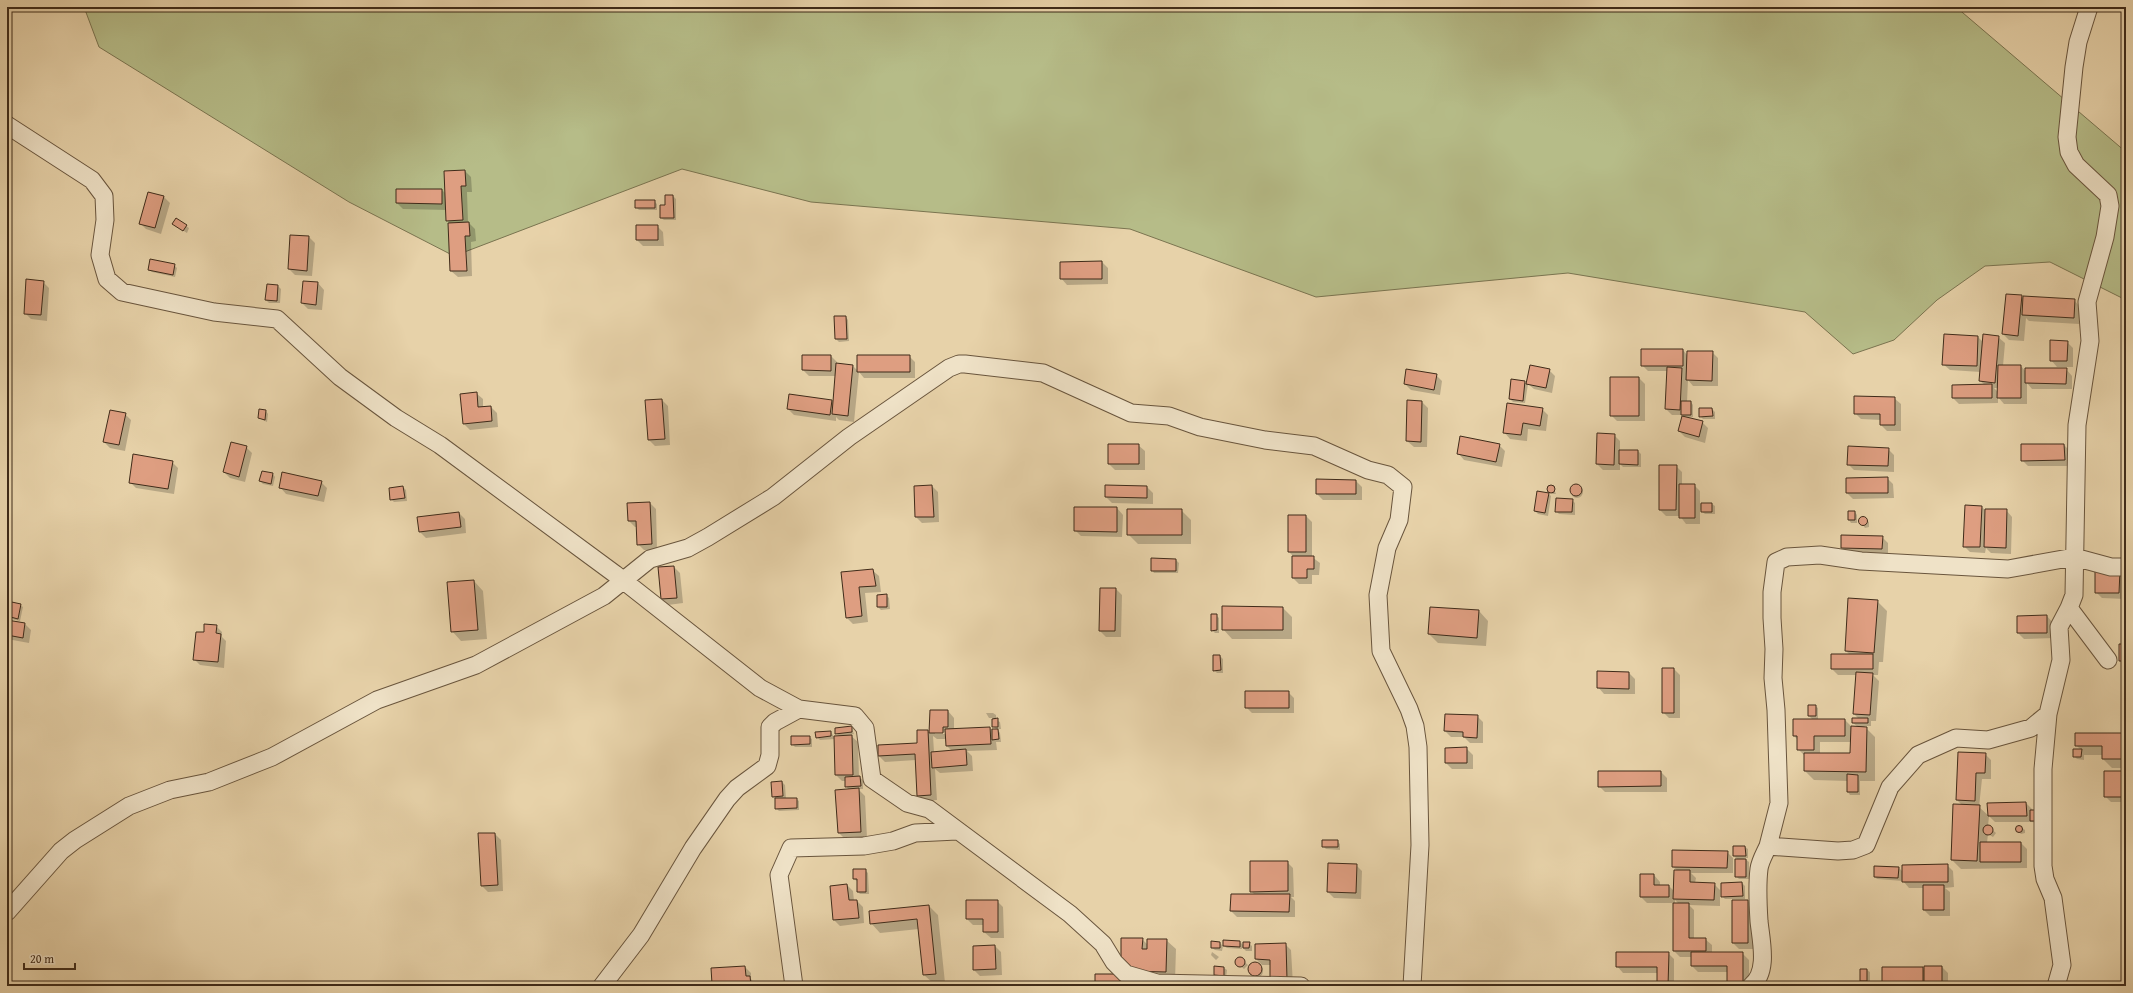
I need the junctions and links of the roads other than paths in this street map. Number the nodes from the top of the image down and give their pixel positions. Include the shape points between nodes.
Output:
1 (2089, 7) edge
2 (7, 125) edge
3 (2074, 557) junction
4 (2126, 567) edge
5 (623, 580) junction
6 (604, 596) junction
7 (647, 599) junction
8 (2070, 608) junction
9 (2108, 660) dead end
10 (799, 709) junction
11 (2048, 714) junction
12 (957, 831) junction
13 (1768, 846) junction
14 (7, 912) edge
15 (602, 986) edge
16 (794, 986) edge
17 (1301, 986) edge
18 (1412, 986) edge
19 (1751, 986) edge
20 (2056, 986) edge

1 - 3 street via 2078,42 2067,137 2069,152 2076,165 2108,195 2110,206 2105,237 2087,302 2090,341 2077,425
2 - 5 street via 92,180 104,196 105,220 100,255 107,278 122,292 214,312 277,319 340,377 396,418 440,445
3 - 4 street via 2112,567
3 - 8 street via 2074,595
3 - 13 street via 2008,569 1861,561 1820,555 1787,557 1776,562 1772,618 1779,804
5 - 6 street
5 - 7 street
5 - 18 street via 650,559 688,548 708,538 773,497 849,437 958,364 1043,373 1131,413 1169,416 1200,427 1265,440 1314,446 1368,470 1388,475 1403,487 1399,520 1386,548 1378,595 1381,651 1409,709 1418,747 1420,845
6 - 7 street
6 - 14 street via 476,665 377,700 272,757 209,782 170,790 129,806 70,844
7 - 10 street via 760,688
8 - 9 street
8 - 11 street via 2059,627 2061,660
10 - 12 street via 855,716 865,728 872,779 907,804 929,809
10 - 15 street via 770,727 770,755 766,766 727,799 693,848 641,936
11 - 13 street via 2031,728 1988,740 1956,738 1918,755 1890,787 1866,845 1853,850 1838,851
11 - 20 street via 2044,769 2043,856 2045,879 2053,898 2062,965
12 - 16 street via 915,833 893,841 864,846 791,848 779,875
12 - 17 street via 1070,914 1103,944 1114,962 1126,974 1157,983
13 - 19 street via 1759,868 1761,966 1755,983

